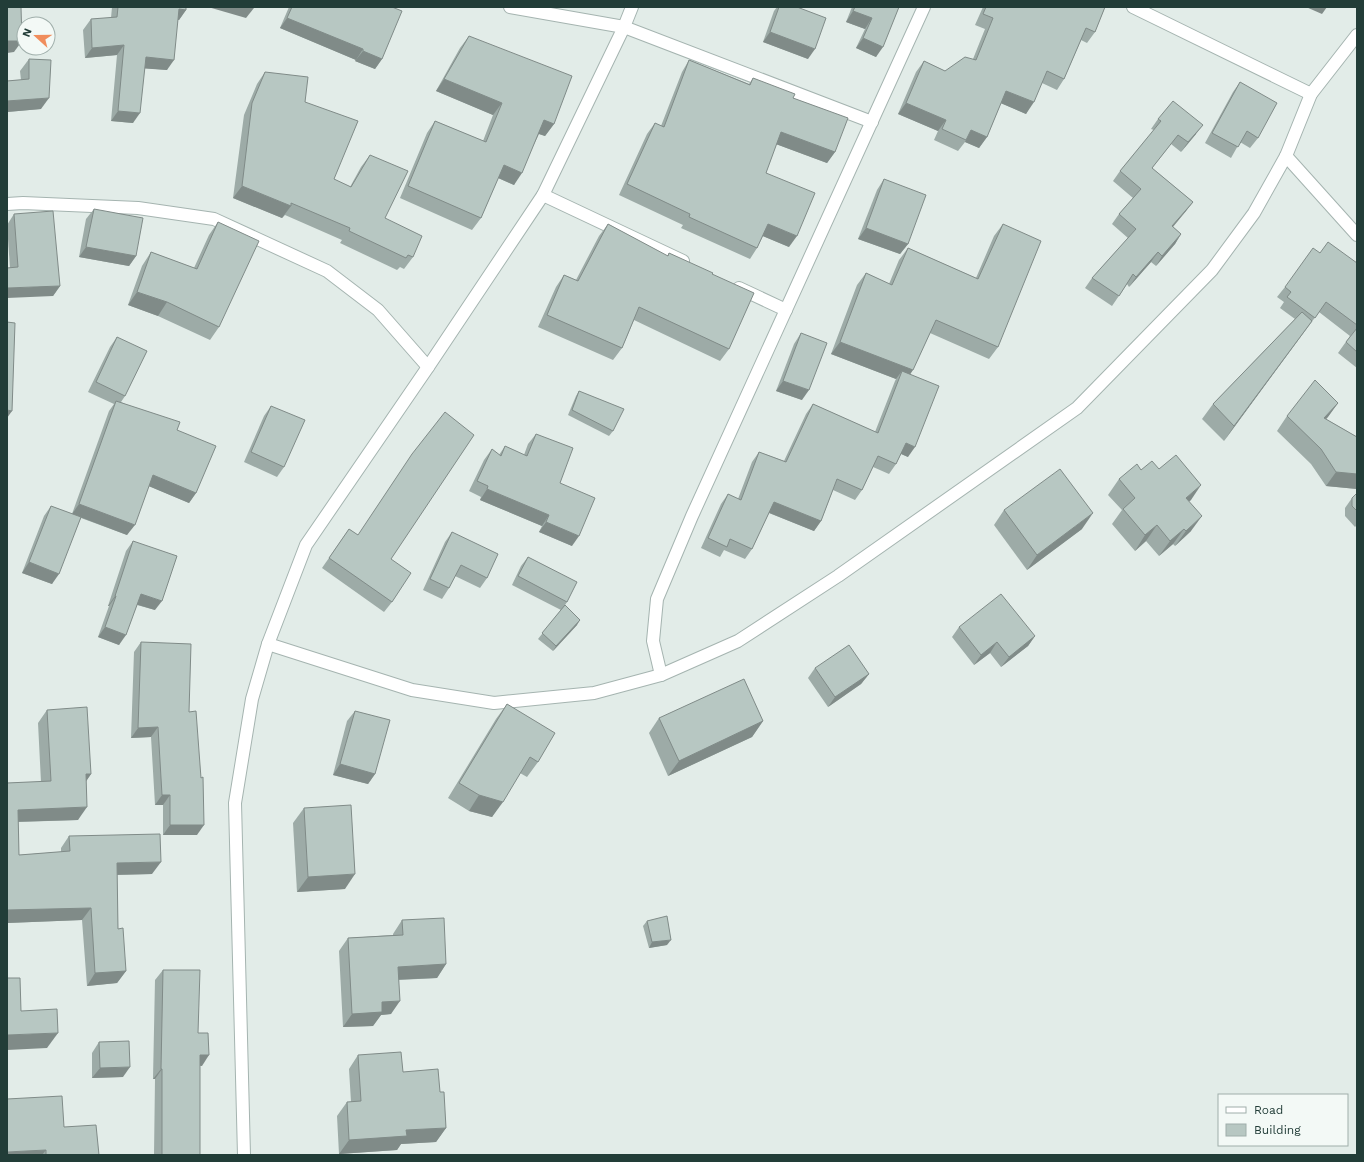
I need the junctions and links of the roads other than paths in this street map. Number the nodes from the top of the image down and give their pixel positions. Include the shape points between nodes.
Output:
1 (510, 7) edge
2 (632, 7) edge
3 (924, 7) edge
4 (1133, 7) edge
5 (624, 27) junction
6 (1357, 35) edge
7 (1311, 94) junction
8 (872, 122) junction
9 (1286, 156) junction
10 (543, 195) junction
11 (7, 204) edge
12 (1357, 235) edge
13 (693, 266) edge
14 (729, 283) edge
15 (786, 310) junction
16 (428, 367) junction
17 (268, 644) junction
18 (661, 675) junction
19 (244, 1155) edge

1 - 5 street
2 - 5 street
3 - 8 street
4 - 7 street
5 - 8 street
5 - 10 street
6 - 7 street
7 - 9 street
8 - 15 street
9 - 12 street
9 - 18 street via 1254,213 1212,270 1077,408 838,576 738,641
10 - 13 street
10 - 16 street
11 - 16 street via 138,208 214,219 327,271 378,310
14 - 15 street
15 - 18 street via 657,599 653,642
16 - 17 street via 306,545
17 - 18 street via 412,690 494,703 594,693
17 - 19 street via 252,699 235,803

